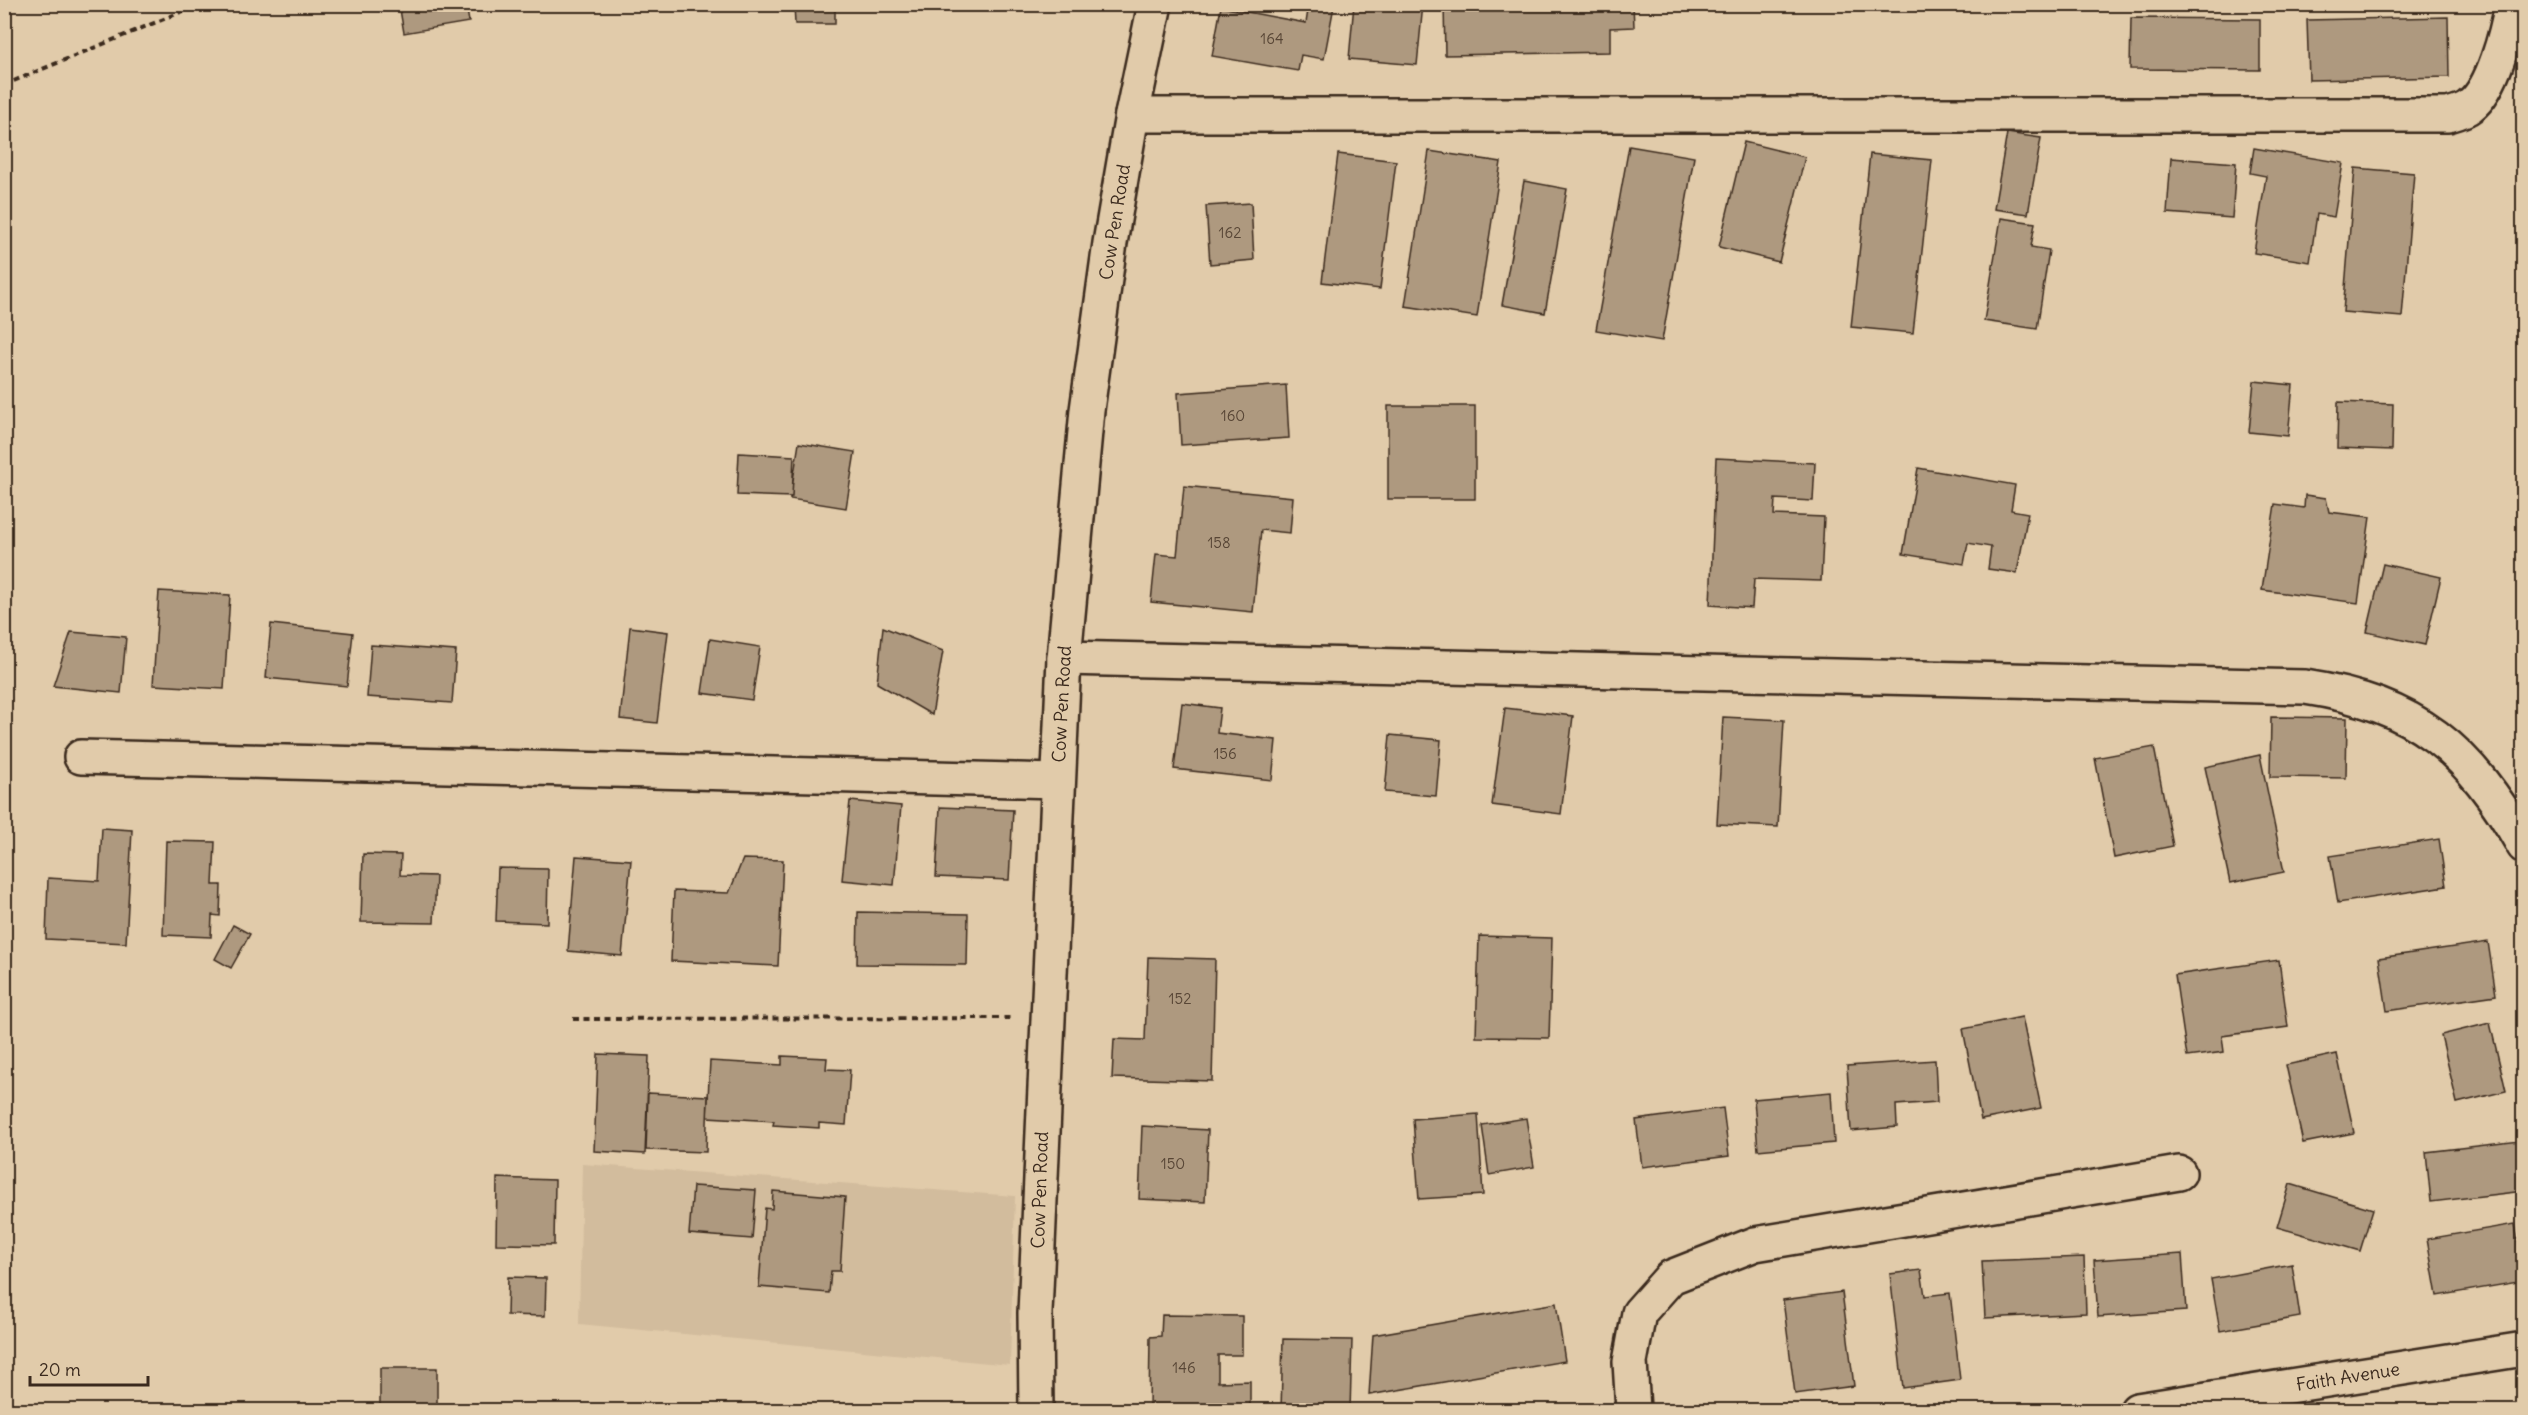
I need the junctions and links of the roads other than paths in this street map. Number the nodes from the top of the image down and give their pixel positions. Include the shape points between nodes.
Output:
1 (1155, 4) edge
2 (2512, 4) edge
3 (1132, 115) junction
4 (1064, 658) junction
5 (81, 757) dead end
6 (1057, 781) junction
7 (2523, 846) edge
8 (2179, 1173) dead end
9 (2523, 1349) edge
10 (1036, 1410) edge
11 (1633, 1410) edge
12 (2137, 1410) edge

1 - 3 street, Cow Pen Road
2 - 3 street via 2498,59 2481,93 2469,107 2448,115
3 - 4 street, Cow Pen Road via 1088,410
4 - 6 street, Cow Pen Road
4 - 7 street via 2305,687 2343,693 2421,725 2484,782
5 - 6 street
6 - 10 street, Cow Pen Road via 1035,1313
8 - 11 street via 1755,1244 1671,1277 1639,1313 1630,1362
9 - 12 street, Faith Avenue

